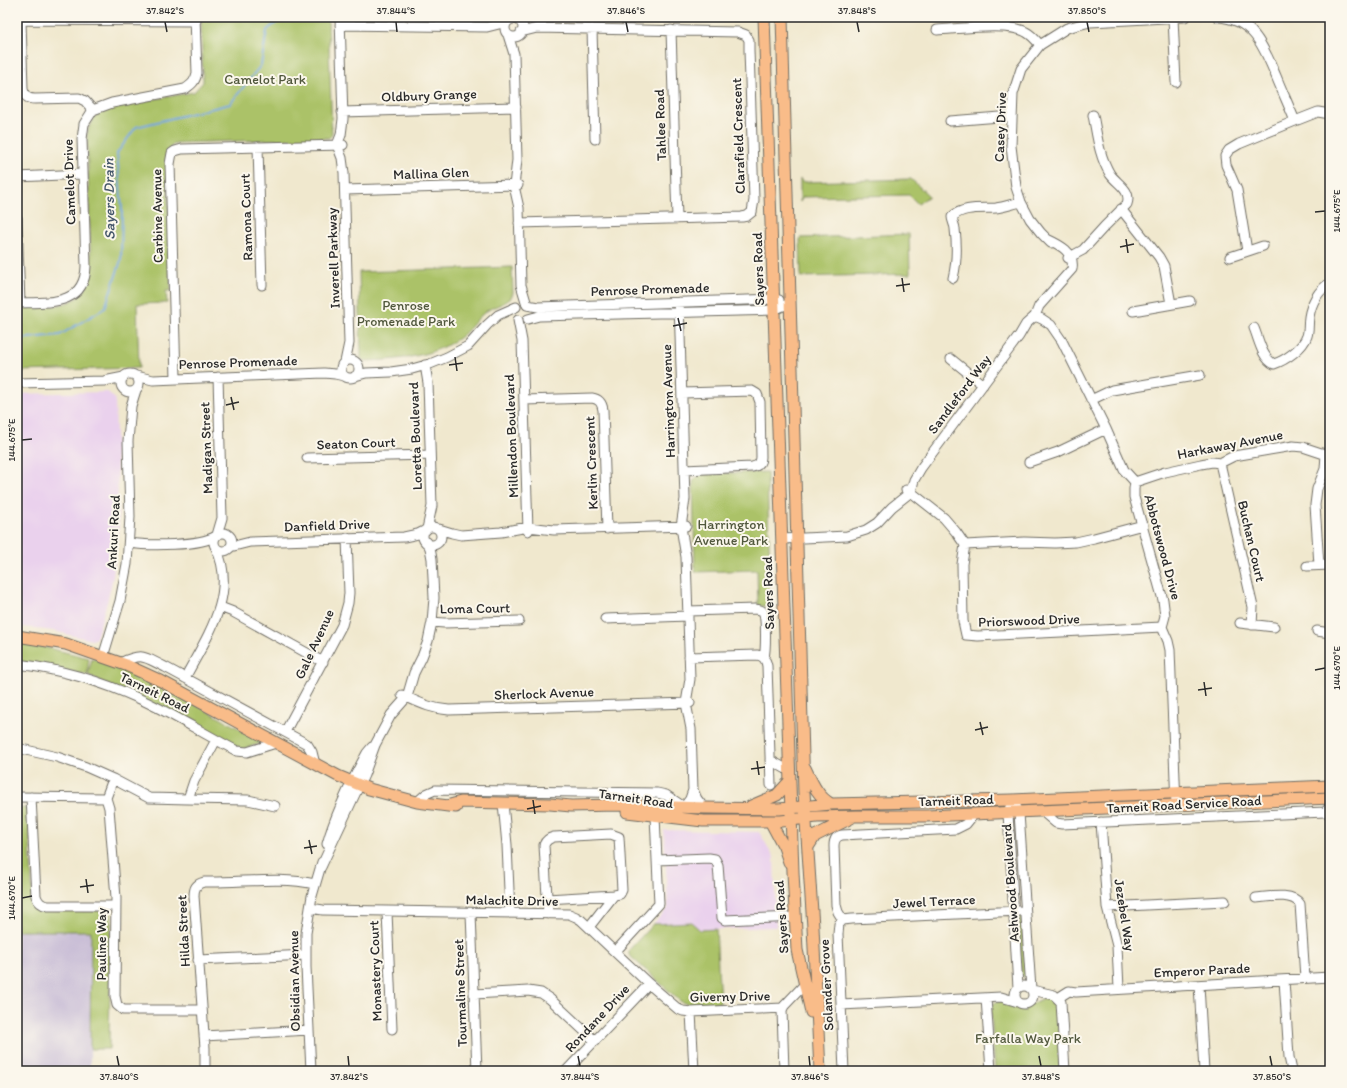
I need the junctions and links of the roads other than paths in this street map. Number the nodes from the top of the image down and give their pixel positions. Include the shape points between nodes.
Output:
1 (764, 17) edge
2 (782, 17) edge
3 (1185, 17) edge
4 (1218, 17) edge
5 (1173, 18) edge
6 (195, 19) edge
7 (19, 20) edge
8 (508, 20) edge
9 (519, 20) edge
10 (340, 21) edge
11 (487, 28) junction
12 (537, 28) junction
13 (592, 29) junction
14 (671, 30) junction
15 (937, 30) dead end
16 (520, 33) junction
17 (508, 34) junction
18 (1040, 44) junction
19 (514, 54) junction
20 (1176, 82) dead end
21 (516, 107) junction
22 (93, 110) junction
23 (1093, 114) dead end
24 (1330, 114) edge
25 (342, 116) junction
26 (1012, 116) junction
27 (1296, 121) junction
28 (950, 122) dead end
29 (595, 139) dead end
30 (340, 145) junction
31 (258, 147) junction
32 (83, 174) junction
33 (17, 177) edge
34 (516, 185) junction
35 (345, 190) junction
36 (1021, 202) junction
37 (1121, 209) junction
38 (17, 218) edge
39 (677, 219) junction
40 (519, 223) junction
41 (1263, 246) dead end
42 (1247, 251) junction
43 (1070, 257) junction
44 (1230, 257) dead end
45 (953, 278) dead end
46 (1330, 283) edge
47 (262, 285) dead end
48 (521, 285) junction
49 (1190, 301) dead end
50 (679, 302) junction
51 (19, 303) edge
52 (790, 303) junction
53 (774, 304) junction
54 (1170, 304) junction
55 (527, 305) junction
56 (516, 306) junction
57 (1133, 311) dead end
58 (679, 312) junction
59 (1038, 318) junction
60 (494, 319) junction
61 (523, 319) junction
62 (1254, 328) dead end
63 (349, 343) junction
64 (951, 359) dead end
65 (356, 363) junction
66 (343, 364) junction
67 (425, 366) junction
68 (376, 372) junction
69 (324, 373) junction
70 (1200, 375) dead end
71 (136, 376) junction
72 (344, 376) junction
73 (355, 376) junction
74 (124, 377) junction
75 (218, 377) junction
76 (176, 378) junction
77 (153, 380) junction
78 (104, 381) junction
79 (17, 383) edge
80 (983, 385) junction
81 (124, 390) junction
82 (137, 390) junction
83 (682, 393) junction
84 (524, 400) junction
85 (1091, 400) junction
86 (131, 406) junction
87 (1106, 429) junction
88 (1328, 453) edge
89 (430, 455) junction
90 (307, 458) dead end
91 (1029, 462) dead end
92 (1220, 463) junction
93 (684, 470) junction
94 (1135, 482) junction
95 (908, 492) junction
96 (432, 506) junction
97 (222, 518) junction
98 (1143, 525) junction
99 (684, 527) junction
100 (438, 529) junction
101 (528, 529) junction
102 (607, 529) junction
103 (426, 530) junction
104 (461, 534) junction
105 (217, 536) junction
106 (228, 536) junction
107 (404, 536) junction
108 (348, 538) junction
109 (797, 538) junction
110 (782, 539) junction
111 (439, 541) junction
112 (250, 542) junction
113 (426, 542) junction
114 (129, 543) junction
115 (198, 543) junction
116 (964, 545) junction
117 (230, 547) junction
118 (216, 548) junction
119 (1319, 565) junction
120 (1330, 565) edge
121 (223, 566) junction
122 (1307, 566) dead end
123 (434, 568) junction
124 (220, 607) junction
125 (688, 614) junction
126 (605, 619) dead end
127 (519, 621) dead end
128 (432, 622) junction
129 (1240, 623) dead end
130 (1252, 625) junction
131 (1162, 627) junction
132 (1274, 627) dead end
133 (1317, 631) dead end
134 (1330, 633) edge
135 (17, 636) edge
136 (103, 657) junction
137 (689, 657) junction
138 (764, 657) junction
139 (323, 662) junction
140 (120, 663) junction
141 (17, 664) edge
142 (185, 678) junction
143 (405, 696) junction
144 (688, 703) junction
145 (285, 732) junction
146 (216, 740) junction
147 (276, 743) junction
148 (17, 748) edge
149 (770, 760) junction
150 (315, 764) junction
151 (804, 764) junction
152 (788, 770) junction
153 (113, 779) junction
154 (789, 782) junction
155 (356, 784) junction
156 (771, 785) dead end
157 (1330, 786) edge
158 (1244, 789) junction
159 (693, 790) junction
160 (1175, 792) junction
161 (1330, 792) edge
162 (17, 797) edge
163 (31, 797) junction
164 (106, 798) junction
165 (1330, 798) edge
166 (188, 799) junction
167 (1012, 800) junction
168 (417, 802) junction
169 (831, 804) junction
170 (1176, 805) junction
171 (275, 806) dead end
172 (507, 806) junction
173 (584, 806) junction
174 (805, 806) junction
175 (684, 807) junction
176 (704, 808) junction
177 (747, 808) junction
178 (790, 809) junction
179 (1328, 810) edge
180 (1019, 812) junction
181 (1042, 812) junction
182 (1008, 813) junction
183 (974, 814) junction
184 (655, 816) junction
185 (857, 816) junction
186 (807, 818) junction
187 (770, 821) junction
188 (790, 821) junction
189 (1102, 822) junction
190 (808, 847) junction
191 (657, 860) junction
192 (793, 872) junction
193 (315, 884) junction
194 (614, 895) junction
195 (1256, 898) dead end
196 (547, 899) junction
197 (1224, 901) dead end
198 (116, 906) junction
199 (1107, 907) junction
200 (310, 908) junction
201 (1013, 911) junction
202 (1026, 911) junction
203 (387, 912) junction
204 (471, 913) junction
205 (510, 913) junction
206 (548, 914) junction
207 (795, 917) junction
208 (843, 920) junction
209 (588, 927) junction
210 (615, 952) junction
211 (306, 955) junction
212 (198, 960) junction
213 (1330, 977) edge
214 (1305, 978) junction
215 (1284, 980) junction
216 (649, 984) junction
217 (805, 984) junction
218 (1199, 985) junction
219 (1018, 989) junction
220 (1031, 989) junction
221 (1120, 989) junction
222 (474, 994) junction
223 (1049, 994) junction
224 (1001, 997) junction
225 (986, 998) junction
226 (1059, 1000) junction
227 (1018, 1002) junction
228 (1030, 1002) junction
229 (841, 1005) junction
230 (678, 1008) joint
231 (783, 1008) junction
232 (202, 1010) junction
233 (691, 1012) junction
234 (392, 1029) dead end
235 (309, 1030) junction
236 (204, 1036) junction
237 (595, 1041) junction
238 (818, 1046) junction
239 (205, 1071) edge
240 (311, 1071) edge
241 (477, 1071) edge
242 (566, 1071) edge
243 (694, 1071) edge
244 (784, 1071) edge
245 (820, 1071) edge
246 (844, 1071) edge
247 (991, 1071) edge
248 (1066, 1071) edge
249 (1204, 1071) edge
250 (1292, 1071) edge

1 - 53 main road, Sayers Road
2 - 52 main road, Sayers Road
3 - 5 street, Casey Drive
4 - 27 street via 1240,22 1262,43
5 - 18 street, Casey Drive via 1090,22 1066,28
5 - 20 street
6 - 7 street
6 - 22 street via 197,73 193,84 185,89 112,103
7 - 22 street via 25,95 35,99 79,98 85,100
8 - 9 street
8 - 11 street
8 - 17 street via 505,27
9 - 12 street, Clarafield Crescent
9 - 16 street via 522,28
10 - 11 street
10 - 25 street
11 - 17 street
12 - 13 street, Clarafield Crescent
12 - 16 street, Clarafield Crescent
13 - 14 street, Clarafield Crescent
13 - 29 street
14 - 39 street, Tahlee Road
14 - 39 street, Clarafield Crescent via 744,33 748,36 750,50 753,210 747,216
15 - 18 street via 1014,28 1025,31
16 - 17 street via 515,36
16 - 19 street
17 - 19 street
18 - 26 street, Casey Drive via 1021,69 1012,94
19 - 21 street
21 - 25 street, Oldbury Grange
21 - 34 street via 517,160 520,170
22 - 32 street, Camelot Drive via 83,128
23 - 37 street via 1103,160 1112,176 1128,194 1127,204
24 - 27 street via 1318,112
25 - 30 street
26 - 28 street
26 - 36 street, Casey Drive via 1013,168
27 - 42 street via 1239,144 1225,156 1226,165 1237,190
30 - 31 street, Carbine Avenue
30 - 35 street, Inverell Parkway
31 - 47 street, Ramona Court
31 - 76 street, Carbine Avenue via 182,149 173,152 171,156
32 - 33 street
32 - 51 street, Camelot Drive via 86,266 83,282 74,293 63,300
34 - 35 street, Mallina Glen
34 - 40 street via 521,197
35 - 63 street, Inverell Parkway
36 - 43 street, Casey Drive via 1041,233
36 - 45 street via 996,208 964,210 952,216 956,237 956,267
37 - 43 street via 1083,250
37 - 54 street via 1164,266
38 - 51 street
39 - 40 street, Clarafield Crescent
40 - 48 street
41 - 42 street
42 - 44 street
43 - 59 street, Sandleford Way via 1069,265 1058,284 1040,306
46 - 62 street via 1313,302 1303,343 1281,362 1274,364 1265,355
48 - 55 street
48 - 56 street
49 - 54 street
50 - 53 street, Penrose Promenade
50 - 55 street, Penrose Promenade via 538,307
50 - 58 street, Harrington Avenue
52 - 53 street
52 - 109 main road, Sayers Road
53 - 58 street, Penrose Promenade
53 - 110 main road, Sayers Road
54 - 57 street
55 - 56 street
55 - 61 street via 531,312
56 - 60 street
56 - 61 street via 514,314
58 - 61 street, Penrose Promenade via 539,316
58 - 83 street, Harrington Avenue
59 - 80 street, Sandleford Way via 1019,336
59 - 85 street, Abbotswood Drive via 1060,337
60 - 61 street, Penrose Promenade via 510,316
60 - 67 street via 468,346
61 - 84 street, Millendon Boulevard
63 - 65 street, Inverell Parkway
63 - 66 street, Inverell Parkway
64 - 80 street
65 - 66 street via 351,361
65 - 68 street
65 - 73 street via 358,372
66 - 69 street, Penrose Promenade
66 - 72 street via 341,370
67 - 68 street
67 - 89 street, Loretta Boulevard via 428,383
68 - 73 street
69 - 72 street, Penrose Promenade
69 - 75 street, Penrose Promenade
70 - 85 street via 1112,390
71 - 74 street via 129,374
71 - 77 street, Penrose Promenade
71 - 82 street via 139,383
72 - 73 street
74 - 78 street
74 - 81 street via 121,383
75 - 76 street, Penrose Promenade
75 - 97 street, Madigan Street
76 - 77 street, Penrose Promenade
77 - 82 street, Penrose Promenade
78 - 79 street
78 - 81 street
80 - 95 street, Sandleford Way via 912,477
81 - 82 street
81 - 86 street, Ankuri Road
82 - 86 street, Ankuri Road
83 - 93 street, Harrington Avenue
83 - 93 street via 752,391 760,402 761,457 758,465
84 - 101 street, Millendon Boulevard
84 - 102 street, Kerlin Crescent via 592,398 601,403
85 - 87 street, Abbotswood Drive
86 - 114 street, Ankuri Road via 128,448
87 - 91 street via 1058,452
87 - 94 street, Abbotswood Drive via 1124,470
88 - 92 street, Harkaway Avenue via 1293,446 1234,456
88 - 119 street via 1315,505
89 - 90 street, Seaton Court
89 - 96 street, Loretta Boulevard
92 - 94 street, Harkaway Avenue via 1212,462 1165,472
92 - 130 street, Buchan Court via 1253,607
93 - 99 street, Harrington Avenue
94 - 98 street, Abbotswood Drive via 1134,496
95 - 109 street, Sandleford Way via 897,497 877,523 866,530 841,537
95 - 116 street via 944,518
96 - 100 street, Loretta Boulevard
96 - 103 street, Loretta Boulevard
97 - 105 street, Madigan Street
97 - 106 street, Madigan Street
98 - 116 street via 1076,542
98 - 131 street, Abbotswood Drive via 1163,600 1165,616
99 - 102 street
99 - 125 street, Harrington Avenue
100 - 103 street via 433,527
100 - 104 street
100 - 111 street via 441,535
101 - 102 street via 540,533 554,530
101 - 104 street via 515,535 501,532
103 - 107 street, Danfield Drive
103 - 113 street
104 - 111 street
105 - 106 street via 221,533
105 - 115 street
105 - 118 street via 214,542
106 - 112 street, Danfield Drive
106 - 117 street
107 - 108 street, Danfield Drive
107 - 113 street, Danfield Drive
108 - 112 street, Danfield Drive
108 - 139 street, Gale Avenue via 348,604 342,625
109 - 110 street, Sandleford Way
109 - 151 main road, Sayers Road
110 - 152 main road, Sayers Road
111 - 113 street via 434,544
111 - 123 street
112 - 117 street, Danfield Drive
113 - 123 street
114 - 115 street
114 - 136 street, Ankuri Road via 122,589
115 - 118 street
116 - 131 street, Priorswood Drive via 963,621 966,635
117 - 118 street via 223,551
117 - 121 street
118 - 121 street
119 - 120 street
119 - 122 street
121 - 124 street via 224,587
123 - 128 street
124 - 139 street
124 - 142 street
125 - 126 street
125 - 137 street, Harrington Avenue
125 - 138 street via 761,610 764,615
127 - 128 street, Loma Court
128 - 143 street via 422,657 414,673 406,680
129 - 130 street
130 - 132 street
131 - 160 street, Abbotswood Drive via 1170,650
133 - 134 street
135 - 136 main road, Tarneit Road via 66,644
136 - 140 main road, Tarneit Road
137 - 138 street
137 - 144 street, Harrington Avenue
138 - 149 street via 767,666
139 - 145 street, Gale Avenue
140 - 142 street, Tarneit Road via 134,657 142,657
140 - 147 main road, Tarneit Road via 161,681
141 - 146 street, Tarneit Road via 56,671 106,685 146,702
142 - 145 street, Tarneit Road
143 - 144 street, Sherlock Avenue via 425,706 449,710
143 - 155 street via 393,704 391,715 367,753
144 - 159 street, Harrington Avenue
145 - 150 street, Tarneit Road via 310,747
146 - 147 street, Tarneit Road via 244,752
146 - 166 street via 194,781
147 - 150 main road, Tarneit Road
148 - 153 street via 69,761
149 - 152 street
149 - 156 street
150 - 155 main road, Tarneit Road
151 - 169 main road via 818,793
151 - 174 main road, Sayers Road
152 - 154 main road, Sayers Road
153 - 164 street
153 - 166 street via 149,798
154 - 177 main road via 777,795
154 - 178 main road, Sayers Road
155 - 168 main road, Tarneit Road
155 - 193 street, Obsidian Avenue via 335,818
157 - 158 main road, Tarneit Road
158 - 160 main road, Tarneit Road
158 - 161 main road via 1271,793 1323,790
159 - 175 street, Harrington Avenue
159 - 176 street, Harrington Avenue
160 - 167 main road, Tarneit Road
160 - 170 street, Abbotswood Drive
162 - 163 street
163 - 164 street
163 - 198 street via 37,900 48,906
164 - 198 street, Pauline Way via 109,808
165 - 170 main road, Tarneit Road
166 - 171 street via 248,800
167 - 169 main road, Tarneit Road
167 - 180 street, Ashwood Boulevard
167 - 182 street, Ashwood Boulevard
168 - 172 main road, Tarneit Road via 450,806 461,802
168 - 175 street, Tarneit Road via 435,790 657,793 666,795
169 - 174 main road, Tarneit Road
170 - 181 main road, Tarneit Road
172 - 173 main road, Tarneit Road
172 - 205 street via 510,829 507,845
173 - 175 main road, Tarneit Road
173 - 184 main road, Tarneit Road
174 - 178 main road, Tarneit Road
174 - 186 main road, Sayers Road
175 - 176 main road, Tarneit Road
176 - 177 main road, Tarneit Road
177 - 178 main road, Tarneit Road
178 - 188 main road, Sayers Road
179 - 189 street, Tarneit Road Service Road
180 - 181 main road, Tarneit Road
180 - 182 main road, Tarneit Road
180 - 202 street, Ashwood Boulevard
181 - 189 street, Tarneit Road Service Road via 1058,823
182 - 183 main road, Tarneit Road
182 - 201 street, Ashwood Boulevard
183 - 185 main road, Tarneit Road
183 - 208 street via 966,824 956,829 836,837 836,905
184 - 187 main road, Tarneit Road via 703,821
184 - 191 street
185 - 186 main road, Tarneit Road
185 - 190 main road via 818,834
186 - 188 main road, Tarneit Road
186 - 190 main road, Sayers Road
187 - 188 main road, Tarneit Road
187 - 192 main road via 784,847
188 - 192 main road, Sayers Road
189 - 199 street, Jezebel Way
190 - 238 main road, Sayers Road
191 - 207 street via 715,859 718,865 722,918 725,920
191 - 210 street via 658,904
192 - 207 main road, Sayers Road
193 - 200 street, Obsidian Avenue
193 - 212 street, Hilda Street via 272,881 199,884 195,888 194,896
194 - 196 street
194 - 196 street via 620,894 622,890 619,838 611,834 554,837 549,838 544,845
194 - 209 street
195 - 214 street via 1290,896 1300,904
196 - 206 street
197 - 199 street
198 - 232 street, Pauline Way via 117,1005 123,1010
199 - 221 street, Jezebel Way via 1117,946
200 - 203 street, Malachite Drive
200 - 211 street, Obsidian Avenue
201 - 202 street, Jewel Terrace
201 - 208 street, Jewel Terrace
201 - 219 street, Ashwood Boulevard
202 - 220 street, Ashwood Boulevard
203 - 204 street, Malachite Drive
203 - 234 street, Monastery Court
204 - 205 street, Malachite Drive
204 - 222 street, Tourmaline Street
205 - 206 street, Malachite Drive
206 - 209 street, Malachite Drive via 576,916
207 - 217 main road, Sayers Road via 797,950
208 - 229 street, Solander Grove via 839,924 838,934
209 - 210 street, Malachite Drive
210 - 216 street, Malachite Drive
211 - 212 street
211 - 235 street, Obsidian Avenue
212 - 232 street, Hilda Street
213 - 214 street, Emperor Parade
214 - 215 street, Emperor Parade
215 - 218 street, Emperor Parade
215 - 250 street
216 - 230 street, Malachite Drive
216 - 237 street, Rondane Drive
217 - 231 street
217 - 238 main road, Sayers Road
218 - 221 street, Emperor Parade
218 - 249 street
219 - 220 street via 1023,986
219 - 224 street
219 - 227 street via 1015,994
220 - 223 street
220 - 228 street via 1034,995
221 - 226 street, Emperor Parade via 1076,992
222 - 237 street via 541,992
222 - 241 street, Tourmaline Street
223 - 226 street
223 - 228 street
224 - 225 street
224 - 227 street
225 - 229 street
225 - 247 street
226 - 248 street
227 - 228 street
229 - 246 street, Solander Grove
230 - 233 street, Giverny Drive
231 - 233 street, Giverny Drive
231 - 244 street
232 - 236 street, Hilda Street
233 - 243 street
235 - 236 street
235 - 240 street, Obsidian Avenue
236 - 239 street, Hilda Street
237 - 242 street, Rondane Drive
238 - 245 main road, Sayers Road

